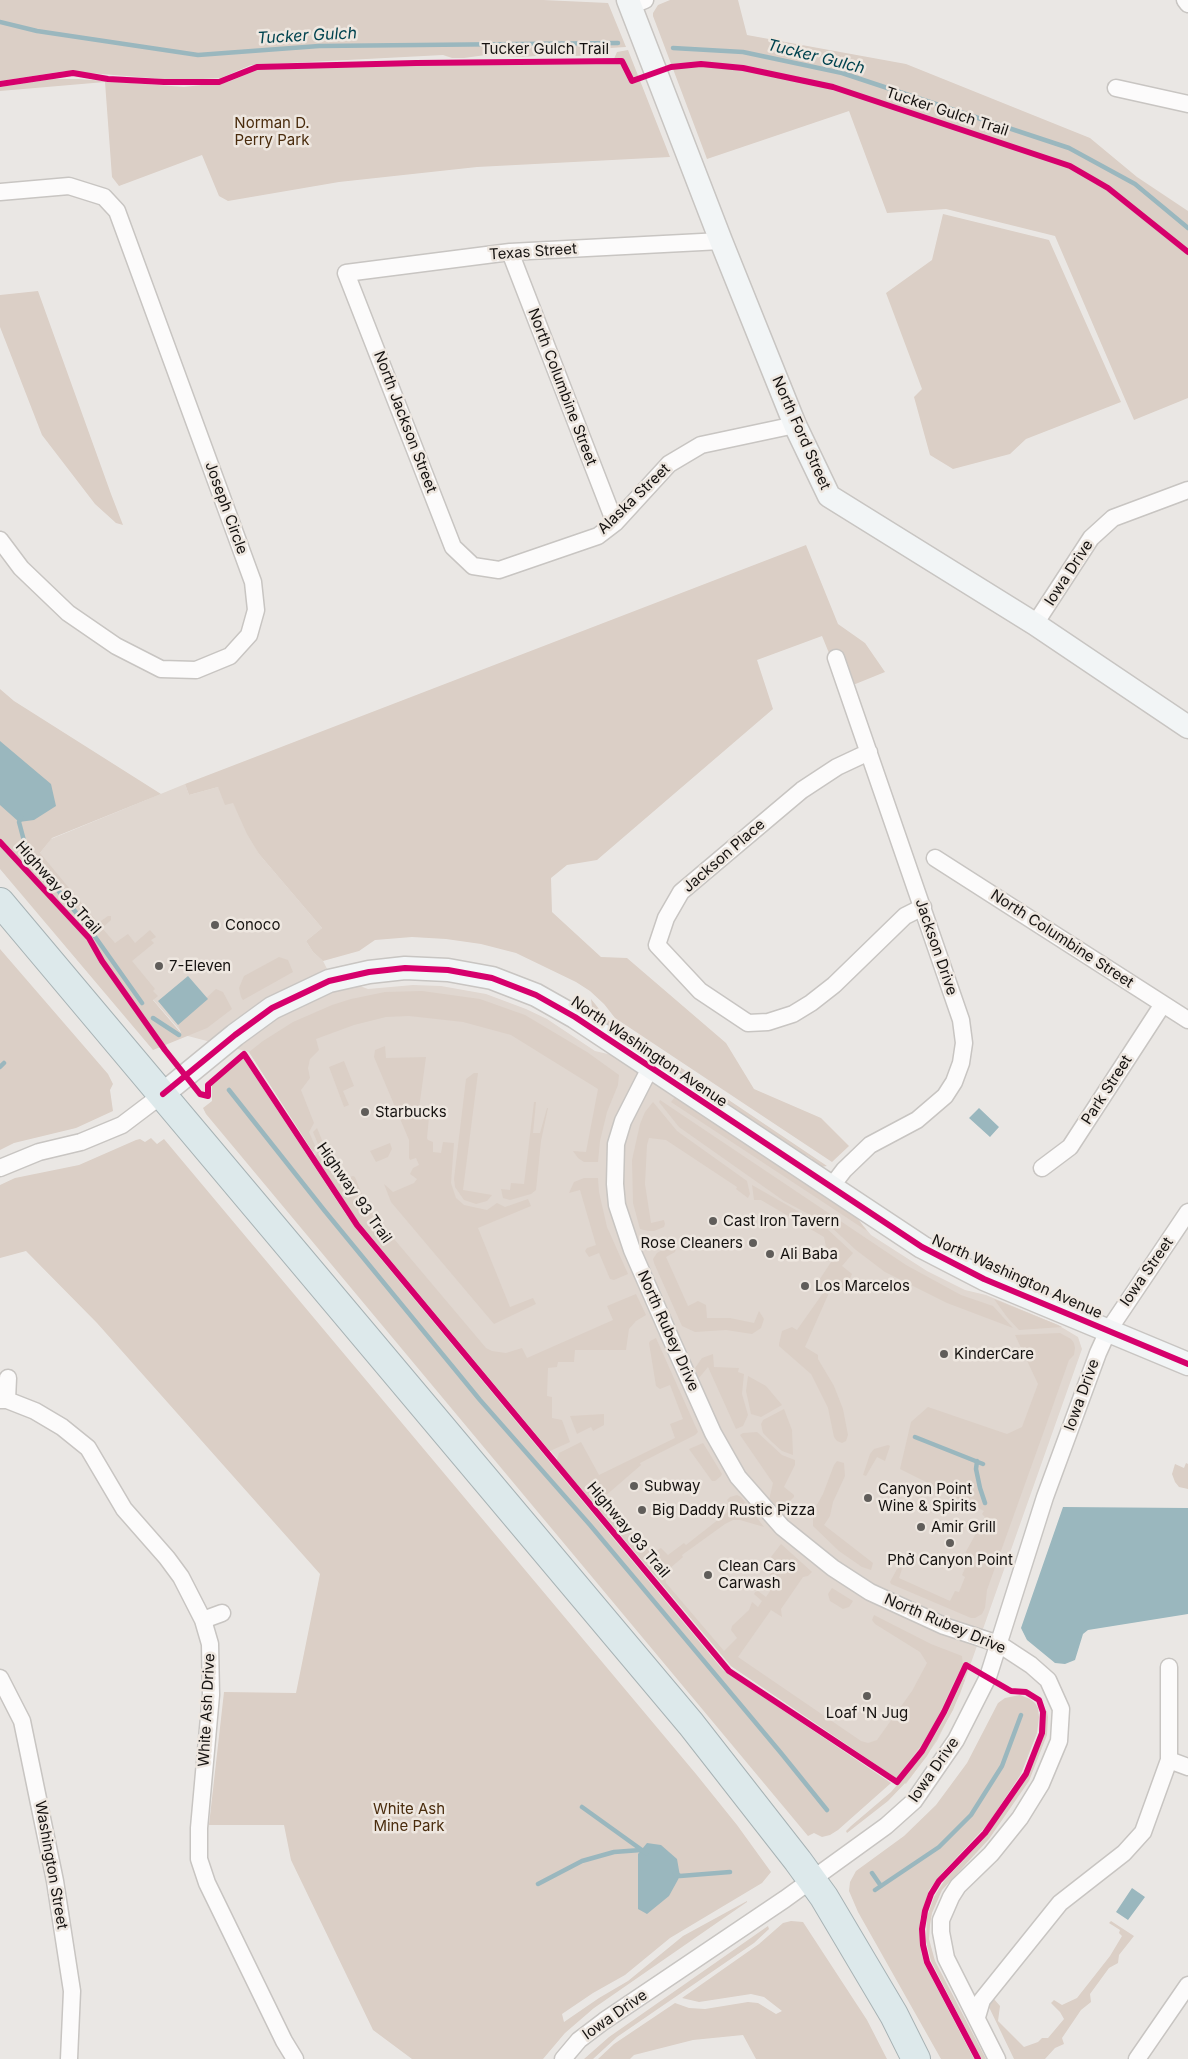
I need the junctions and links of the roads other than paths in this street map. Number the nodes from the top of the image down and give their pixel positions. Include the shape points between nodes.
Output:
1 (1185, 0) edge
2 (634, 2) edge
3 (1188, 4) edge
4 (1116, 88) dead end
5 (1188, 104) edge
6 (0, 192) edge
7 (721, 241) junction
8 (510, 252) junction
9 (346, 273) joint
10 (795, 425) junction
11 (1188, 490) edge
12 (615, 523) junction
13 (0, 540) edge
14 (473, 566) joint
15 (1035, 624) junction
16 (836, 658) dead end
17 (1188, 727) edge
18 (869, 752) junction
19 (935, 858) dead end
20 (0, 902) edge
21 (922, 907) junction
22 (1164, 1004) junction
23 (1188, 1020) edge
24 (650, 1068) junction
25 (163, 1094) junction
26 (0, 1168) edge
27 (1042, 1168) dead end
28 (831, 1187) junction
29 (1188, 1212) edge
30 (1108, 1331) junction
31 (1188, 1364) edge
32 (8, 1378) dead end
33 (4, 1400) edge
34 (222, 1613) dead end
35 (203, 1620) junction
36 (999, 1644) junction
37 (1169, 1668) dead end
38 (3, 1688) edge
39 (1169, 1760) junction
40 (1188, 1767) edge
41 (811, 1880) junction
42 (1188, 1985) edge
43 (977, 2017) junction
44 (69, 2059) edge
45 (295, 2059) edge
46 (563, 2059) edge
47 (916, 2059) edge
48 (996, 2059) edge
49 (1137, 2059) edge

1 - 3 street
2 - 7 street, North Ford Street
4 - 5 street
6 - 13 street, Joseph Circle via 69,186 104,197 117,211 252,582 256,610 248,635 230,656 196,670 161,670 116,646 68,613 21,568
7 - 8 street, Texas Street
7 - 10 street, North Ford Street
8 - 9 street, Texas Street
8 - 12 street, North Columbine Street
9 - 14 street, North Jackson Street via 453,547
10 - 12 street, Alaska Street via 701,445 669,464
10 - 15 street, North Ford Street via 829,496
11 - 15 street, Iowa Drive via 1113,518 1091,538
12 - 14 street, Alaska Street via 598,536 499,570
15 - 17 street, North Ford Street
16 - 18 street, Jackson Drive
18 - 21 street, Jackson Drive
18 - 21 street, Jackson Place via 837,767 802,790 681,892 666,918 658,945 700,991 748,1023 768,1022 793,1014 811,1003 905,916
19 - 22 street, North Columbine Street
20 - 25 highway
21 - 28 street, Jackson Drive via 961,1020 964,1043 961,1063 946,1096 917,1120 870,1145
22 - 23 street, North Columbine Street
22 - 27 street, Park Street via 1070,1147
24 - 25 street, North Washington Avenue via 554,1004 519,987 464,972 406,968 329,981 272,1008
24 - 28 street, North Washington Avenue
24 - 36 street, North Rubey Drive via 623,1121 616,1144 614,1184 617,1205 632,1250 671,1339 713,1432 738,1477 788,1532 870,1592 944,1626
25 - 26 street via 122,1125
25 - 41 highway via 686,1717
28 - 30 street, North Washington Avenue via 952,1264
29 - 30 street, Iowa Street
30 - 31 street, North Washington Avenue
30 - 36 street, Iowa Drive via 1045,1497
32 - 33 street
33 - 35 street, White Ash Drive via 35,1411 88,1448 124,1509 181,1577
34 - 35 street
35 - 45 street, White Ash Drive via 210,1644 211,1695 198,1828 199,1859 207,1883
36 - 41 street, Iowa Drive via 988,1677 966,1722 914,1802
36 - 43 street, North Rubey Drive via 1048,1680 1061,1709 1059,1741 1041,1784 1020,1818 991,1854 958,1886 943,1914 941,1932 946,1958
37 - 39 street
38 - 44 street, Washington Street via 22,1721 55,1881 72,1991
39 - 40 street
39 - 43 street via 1143,1832 1124,1853 1060,1903 982,2000
41 - 46 street, Iowa Drive via 604,2021 579,2040
41 - 47 highway via 894,2015
42 - 49 street
43 - 48 street, North Rubey Drive

